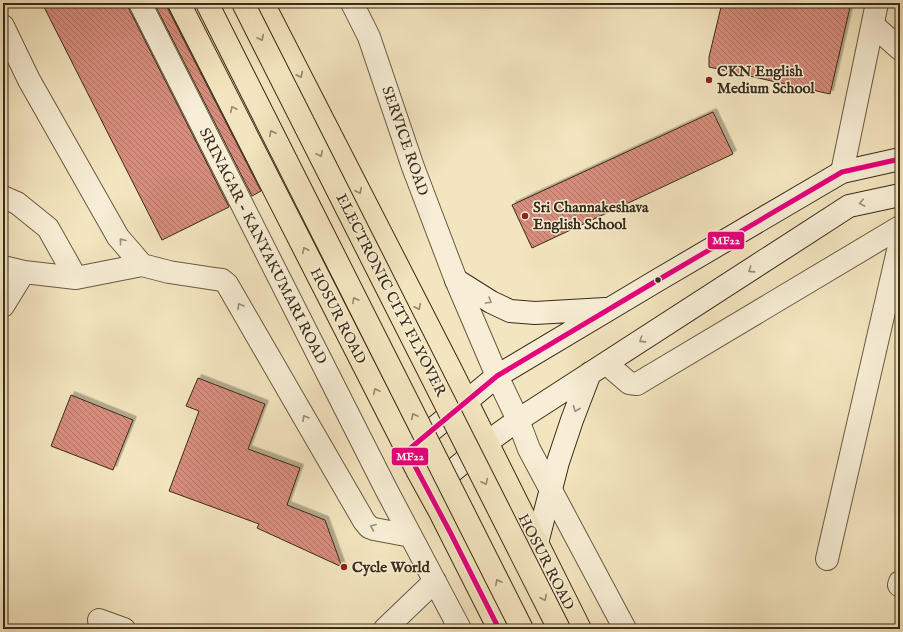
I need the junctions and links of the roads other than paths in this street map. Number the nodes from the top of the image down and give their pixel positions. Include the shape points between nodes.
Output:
1 (140, 3) edge
2 (179, 3) edge
3 (207, 3) edge
4 (243, 3) edge
5 (263, 3) edge
6 (352, 3) edge
7 (877, 3) edge
8 (3, 26) edge
9 (873, 26) junction
10 (900, 49) edge
11 (900, 159) edge
12 (842, 172) junction
13 (900, 195) edge
14 (3, 197) edge
15 (900, 227) edge
16 (900, 242) edge
17 (142, 265) junction
18 (3, 267) edge
19 (24, 272) junction
20 (76, 278) junction
21 (456, 280) junction
22 (3, 306) edge
23 (610, 309) junction
24 (598, 368) junction
25 (497, 376) junction
26 (466, 401) junction
27 (518, 420) junction
28 (486, 443) junction
29 (407, 451) junction
30 (551, 490) junction
31 (429, 491) junction
32 (411, 536) junction
33 (537, 543) junction
34 (827, 559) dead end
35 (435, 581) junction
36 (99, 620) dead end
37 (124, 629) edge
38 (385, 629) edge
39 (460, 629) edge
40 (499, 629) edge
41 (522, 629) edge
42 (559, 629) edge
43 (580, 629) edge
44 (625, 629) edge

1 - 32 street, SRINAGAR - KANYAKUMARI ROAD
29 -> 2 highway, HOSUR ROAD
41 -> 3 highway, bridge
4 -> 42 highway, ELECTRONIC CITY FLYOVER, bridge
5 -> 26 highway, HOSUR ROAD
6 - 21 street, SERVICE ROAD via 369,37 413,166
7 - 9 street
17 -> 8 street via 118,237 29,80
9 - 10 street
9 - 12 street
11 - 12 street
12 - 23 street
13 -> 24 street via 849,206
14 - 20 street via 17,203 48,228
15 - 24 street via 637,384 629,383
16 - 34 street
17 - 20 street
32 -> 17 street via 374,529 364,521 227,284 222,280
18 - 19 street
19 - 20 street
19 - 22 street
21 -> 23 street via 510,311 535,313
21 - 25 street, SERVICE ROAD
23 - 25 street
24 - 27 street
24 -> 30 street via 572,420
25 - 26 street
25 - 27 street, SERVICE ROAD
26 - 28 highway, HOSUR ROAD
26 - 29 street
27 - 28 street
27 - 30 street, SERVICE ROAD via 529,449
28 - 31 street
28 - 33 highway, HOSUR ROAD
29 - 31 highway, HOSUR ROAD
30 - 33 street
30 - 44 street, SERVICE ROAD
31 - 40 highway, HOSUR ROAD
32 - 35 street, SRINAGAR - KANYAKUMARI ROAD
33 - 43 highway, HOSUR ROAD
35 - 38 street
35 - 39 street, SRINAGAR - KANYAKUMARI ROAD
36 - 37 street

